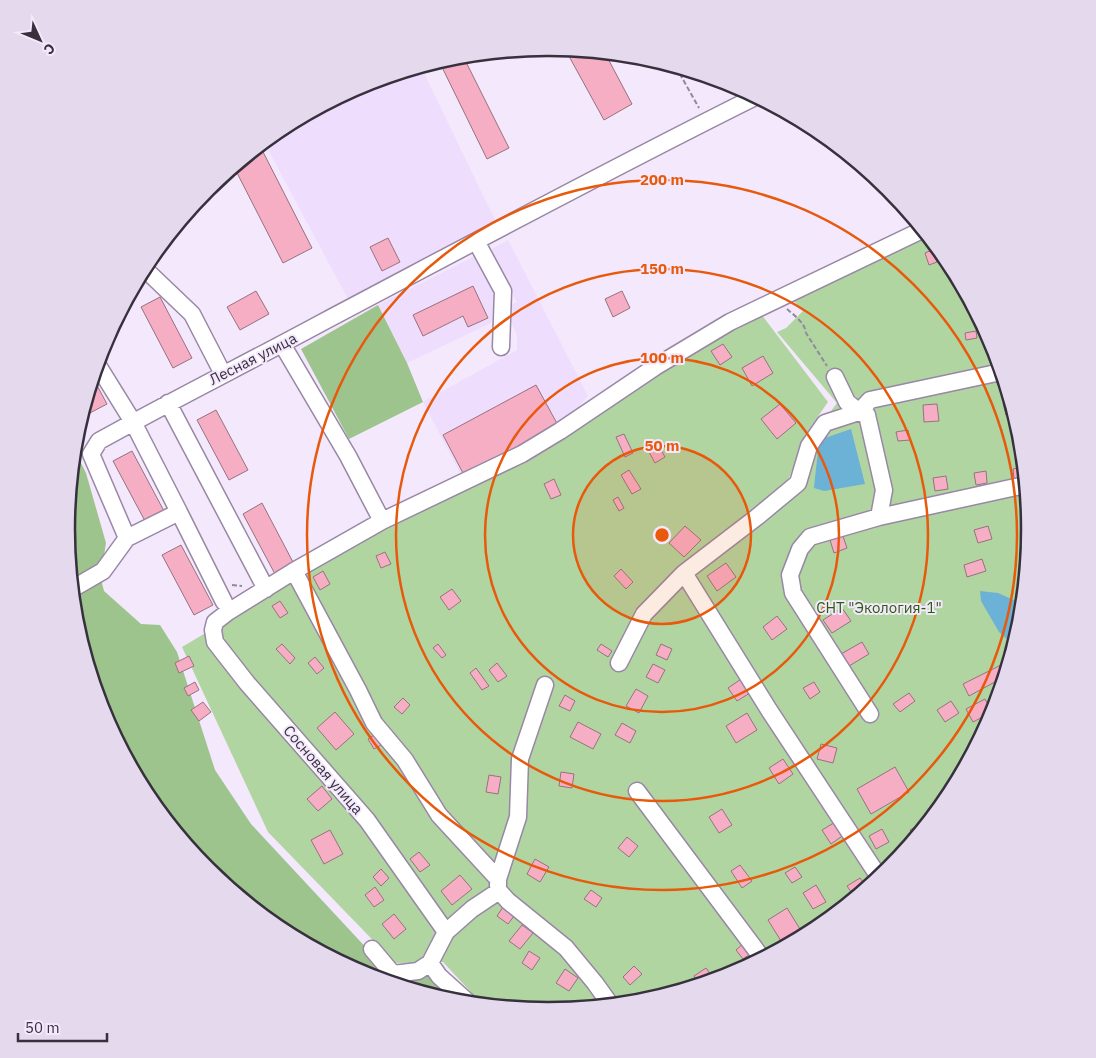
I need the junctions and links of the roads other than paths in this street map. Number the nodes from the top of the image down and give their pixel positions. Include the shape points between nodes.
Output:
1 (747, 100) edge
2 (916, 233) edge
3 (476, 241) junction
4 (150, 274) edge
5 (282, 344) junction
6 (501, 347) dead end
7 (102, 371) edge
8 (995, 373) edge
9 (224, 374) junction
10 (834, 377) road end
11 (168, 403) junction
12 (859, 412) junction
13 (132, 422) junction
14 (1019, 486) edge
15 (179, 512) junction
16 (879, 518) junction
17 (382, 521) junction
18 (127, 538) junction
19 (294, 571) junction
20 (684, 573) junction
21 (78, 585) edge
22 (266, 589) junction
23 (226, 607) junction
24 (619, 663) dead end
25 (545, 685) dead end
26 (870, 714) dead end
27 (637, 791) dead end
28 (874, 870) edge
29 (498, 885) junction
30 (446, 932) junction
31 (372, 949) dead end
32 (758, 953) edge
33 (430, 963) junction
34 (458, 993) edge
35 (606, 998) edge

1 - 3 street, Лесная улица
2 - 17 street via 730,322 522,454
3 - 5 street, Лесная улица via 387,294
3 - 6 street via 502,291
4 - 9 street via 192,314
5 - 9 street, Лесная улица
5 - 17 street
7 - 13 street
8 - 12 street via 870,400
9 - 11 street, Лесная улица
10 - 12 street via 847,402
11 - 13 street, Лесная улица
11 - 22 street
12 - 16 street via 867,415 884,490
12 - 20 street via 824,423 808,446 798,482
13 - 15 street
13 - 18 street, Лесная улица via 99,441 91,454
14 - 16 street
15 - 18 street
15 - 23 street
16 - 26 street via 810,537 800,549 790,575 793,592
17 - 19 street
18 - 21 street via 103,571
19 - 22 street
19 - 29 street via 374,723 404,760 438,815
20 - 24 street via 644,614
20 - 28 street
22 - 23 street
23 - 30 street, Сосновая улица via 215,622 215,642 367,820
25 - 29 street via 520,759 518,817
27 - 32 street
29 - 30 street
29 - 35 street via 508,901 566,948
30 - 33 street
31 - 33 street via 392,974 418,972
33 - 34 street

